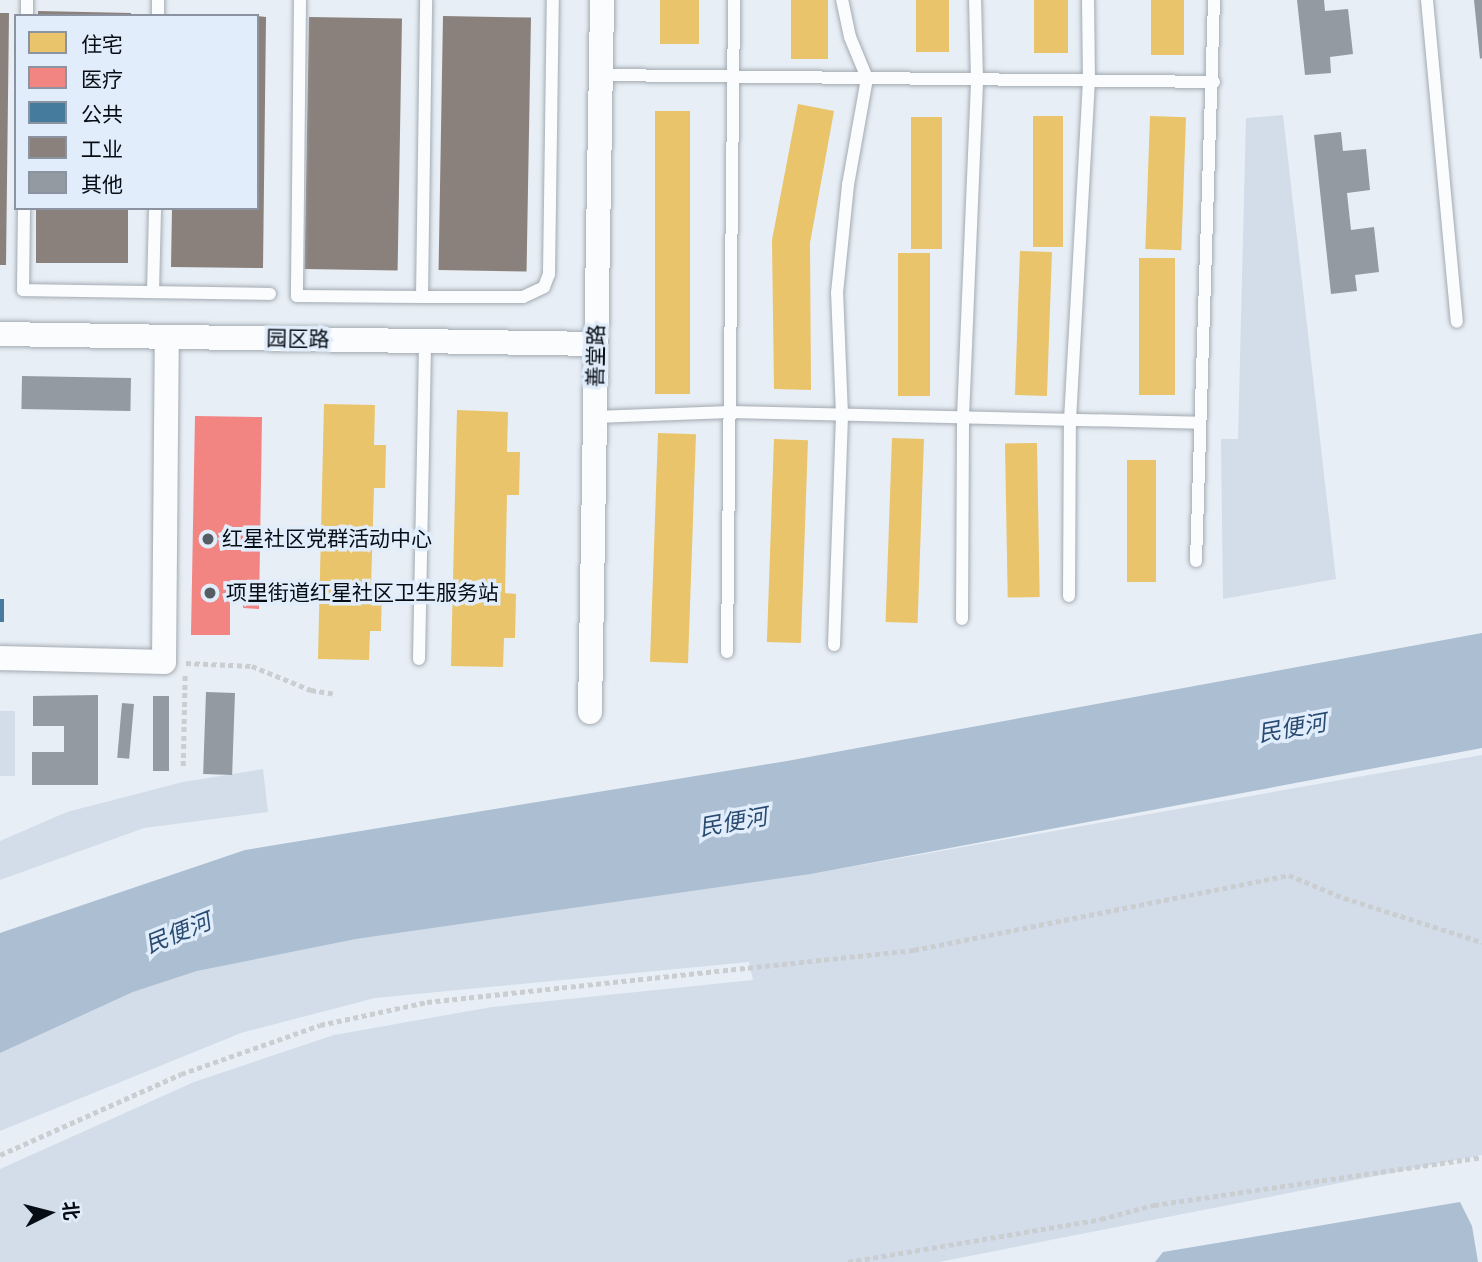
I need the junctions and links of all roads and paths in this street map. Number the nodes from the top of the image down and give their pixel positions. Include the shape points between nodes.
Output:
1 (300, 0) edge
2 (426, 0) edge
3 (553, 0) edge
4 (602, 0) edge
5 (734, 0) edge
6 (842, 0) edge
7 (975, 0) edge
8 (1088, 0) edge
9 (1214, 0) edge
10 (1427, 0) edge
11 (601, 75) junction
12 (733, 77) junction
13 (867, 78) junction
14 (977, 80) junction
15 (1089, 81) junction
16 (1214, 82) junction
17 (24, 210) edge
18 (155, 210) edge
19 (153, 292) junction
20 (270, 294) dead end
21 (422, 297) junction
22 (1457, 322) dead end
23 (0, 334) edge
24 (167, 337) junction
25 (425, 340) junction
26 (596, 344) junction
27 (730, 412) junction
28 (842, 415) junction
29 (595, 417) junction
30 (963, 418) junction
31 (1070, 420) junction
32 (1199, 423) junction
33 (1196, 561) dead end
34 (1069, 596) dead end
35 (962, 619) dead end
36 (834, 645) dead end
37 (727, 652) dead end
38 (0, 658) edge
39 (418, 659) dead end
40 (175, 662) junction
41 (336, 694) dead end
42 (590, 712) dead end
43 (183, 766) dead end
44 (1482, 942) edge
45 (0, 1156) edge
46 (1482, 1157) edge
47 (848, 1262) edge

1 - 21 lane via 297,296
2 - 21 lane
3 - 21 lane via 549,274 544,287 523,297
4 - 11 street, 善堂路
5 - 12 lane
6 - 13 lane via 850,37
7 - 14 lane
8 - 15 lane
9 - 16 lane
10 - 22 lane
11 - 12 lane
11 - 26 street, 善堂路
12 - 13 lane
12 - 27 lane
13 - 14 lane
13 - 28 lane via 848,185 837,293
14 - 15 lane
14 - 30 lane
15 - 16 lane
15 - 31 lane
16 - 32 lane
17 - 19 lane via 23,290
18 - 19 lane
19 - 20 lane
23 - 24 street, 园区路
24 - 25 street, 园区路
24 - 40 street
25 - 26 street, 园区路
25 - 39 lane
26 - 29 street, 善堂路
27 - 28 lane
27 - 29 lane
27 - 37 lane
28 - 30 lane
28 - 36 lane
29 - 42 street, 善堂路
30 - 31 lane
30 - 35 lane
31 - 32 lane
31 - 34 lane
32 - 33 lane
38 - 40 street
40 - 41 path via 252,666 311,690
40 - 43 path
44 - 45 path via 1344,898 1289,874 914,950 427,1002 320,1024 181,1073
46 - 47 path via 1154,1205 1101,1219

